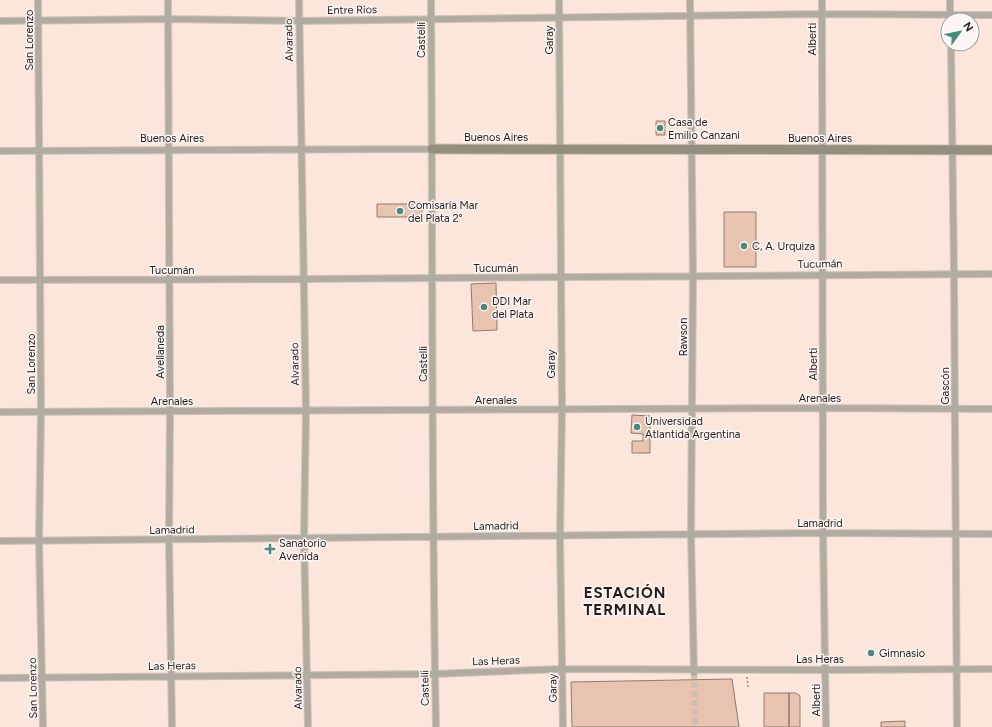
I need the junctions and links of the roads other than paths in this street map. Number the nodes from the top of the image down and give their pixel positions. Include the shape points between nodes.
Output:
1 (38, 0) edge
2 (168, 0) edge
3 (299, 0) edge
4 (431, 0) edge
5 (559, 0) edge
6 (690, 0) edge
7 (822, 0) edge
8 (950, 0) edge
9 (950, 12) edge
10 (822, 14) junction
11 (992, 14) edge
12 (980, 15) edge
13 (690, 16) junction
14 (940, 17) edge
15 (559, 18) junction
16 (168, 19) junction
17 (431, 19) junction
18 (0, 20) edge
19 (38, 20) junction
20 (299, 21) junction
21 (951, 52) edge
22 (432, 149) junction
23 (560, 149) junction
24 (691, 149) junction
25 (169, 150) junction
26 (301, 150) junction
27 (822, 150) junction
28 (952, 150) junction
29 (992, 150) edge
30 (0, 151) edge
31 (39, 151) junction
32 (822, 274) junction
33 (954, 274) junction
34 (992, 274) edge
35 (693, 276) junction
36 (561, 277) junction
37 (433, 278) junction
38 (304, 279) junction
39 (0, 280) edge
40 (40, 280) junction
41 (170, 280) junction
42 (692, 408) junction
43 (823, 408) junction
44 (562, 409) junction
45 (955, 409) junction
46 (992, 409) edge
47 (306, 410) junction
48 (433, 410) junction
49 (170, 411) junction
50 (0, 412) edge
51 (41, 412) junction
52 (823, 533) junction
53 (955, 533) junction
54 (692, 534) junction
55 (992, 534) edge
56 (560, 536) junction
57 (432, 537) junction
58 (304, 538) junction
59 (169, 540) junction
60 (0, 541) edge
61 (39, 541) junction
62 (992, 668) edge
63 (562, 669) junction
64 (956, 669) junction
65 (825, 670) junction
66 (694, 671) junction
67 (434, 674) junction
68 (308, 675) junction
69 (172, 676) junction
70 (0, 678) edge
71 (43, 678) junction
72 (43, 727) edge
73 (172, 727) edge
74 (308, 727) edge
75 (436, 727) edge
76 (563, 727) edge
77 (826, 727) edge
78 (956, 727) edge

1 - 19 street, San Lorenzo
2 - 16 street, Avellaneda
3 - 20 street, Alvarado
4 - 17 street, Castelli
5 - 15 street, Garay
6 - 13 street, Rawson
7 - 10 street, Alberti
8 - 9 street
10 - 13 street, Entre Ríos
10 - 14 street, Entre Ríos
10 - 27 street, Alberti
11 - 12 street, Entre Ríos
13 - 15 street, Entre Ríos
13 - 24 street, Rawson
15 - 17 street, Entre Ríos
15 - 23 street, Garay
16 - 19 street, Entre Ríos
16 - 20 street, Entre Ríos
16 - 25 street, Avellaneda
17 - 20 street, Entre Ríos
17 - 22 street, Castelli
18 - 19 street, Entre Ríos
19 - 31 street, San Lorenzo
20 - 26 street, Alvarado
21 - 28 street, Gascón
22 - 23 street, Buenos Aires
22 - 26 street, Buenos Aires
22 - 37 street, Castelli
23 - 24 street, Buenos Aires
23 - 36 street, Garay
24 - 27 street, Buenos Aires
24 - 35 street, Rawson
25 - 26 street, Buenos Aires
25 - 31 street, Buenos Aires
25 - 41 street, Avellaneda
26 - 38 street, Alvarado
27 - 28 street, Buenos Aires
27 - 32 street, Alberti
28 - 29 street, Buenos Aires
28 - 33 street, Gascón
30 - 31 street, Buenos Aires
31 - 40 street, San Lorenzo
32 - 33 street, Tucumán
32 - 35 street, Tucumán
32 - 43 street, Alberti
33 - 34 street, Tucumán
33 - 45 street, Gascón
35 - 36 street, Tucumán
35 - 42 street, Rawson
36 - 37 street, Tucumán
36 - 44 street, Garay
37 - 38 street, Tucumán
37 - 48 street, Castelli
38 - 41 street, Tucumán
38 - 47 street, Alvarado
39 - 40 street, Tucumán
40 - 41 street, Tucumán
40 - 51 street, San Lorenzo
41 - 49 street, Avellaneda
42 - 43 street, Arenales
42 - 44 street, Arenales
42 - 54 street, Rawson
43 - 45 street, Arenales
43 - 52 street, Alberti
44 - 48 street, Arenales
44 - 56 street, Garay
45 - 46 street, Arenales
45 - 53 street, Gascón
47 - 48 street, Arenales
47 - 49 street, Arenales
47 - 58 street, Alvarado
48 - 57 street, Castelli
49 - 51 street, Arenales
49 - 59 street, Avellaneda
50 - 51 street, Arenales
51 - 61 street, San Lorenzo
52 - 53 street, Lamadrid
52 - 54 street, Lamadrid
52 - 65 street, Alberti
53 - 55 street, Lamadrid
53 - 64 street, Gascón
54 - 56 street, Lamadrid
54 - 66 street, Rawson
56 - 57 street, Lamadrid
56 - 63 street, Garay
57 - 58 street, Lamadrid
57 - 67 street, Castelli
58 - 59 street, Lamadrid
58 - 68 street, Alvarado
59 - 61 street, Lamadrid
59 - 69 street, Avellaneda
60 - 61 street, Lamadrid
61 - 71 street, San Lorenzo
62 - 64 street, Las Heras
63 - 66 street, Las Heras
63 - 67 street, Las Heras
63 - 76 street, Garay
64 - 65 street, Las Heras
64 - 78 street, Gascón
65 - 66 street, Las Heras
65 - 77 street, Alberti
67 - 68 street, Las Heras
67 - 75 street, Castelli
68 - 69 street, Las Heras
68 - 74 street, Alvarado
69 - 71 street, Las Heras
69 - 73 street, Avellaneda
70 - 71 street, Las Heras
71 - 72 street, San Lorenzo

